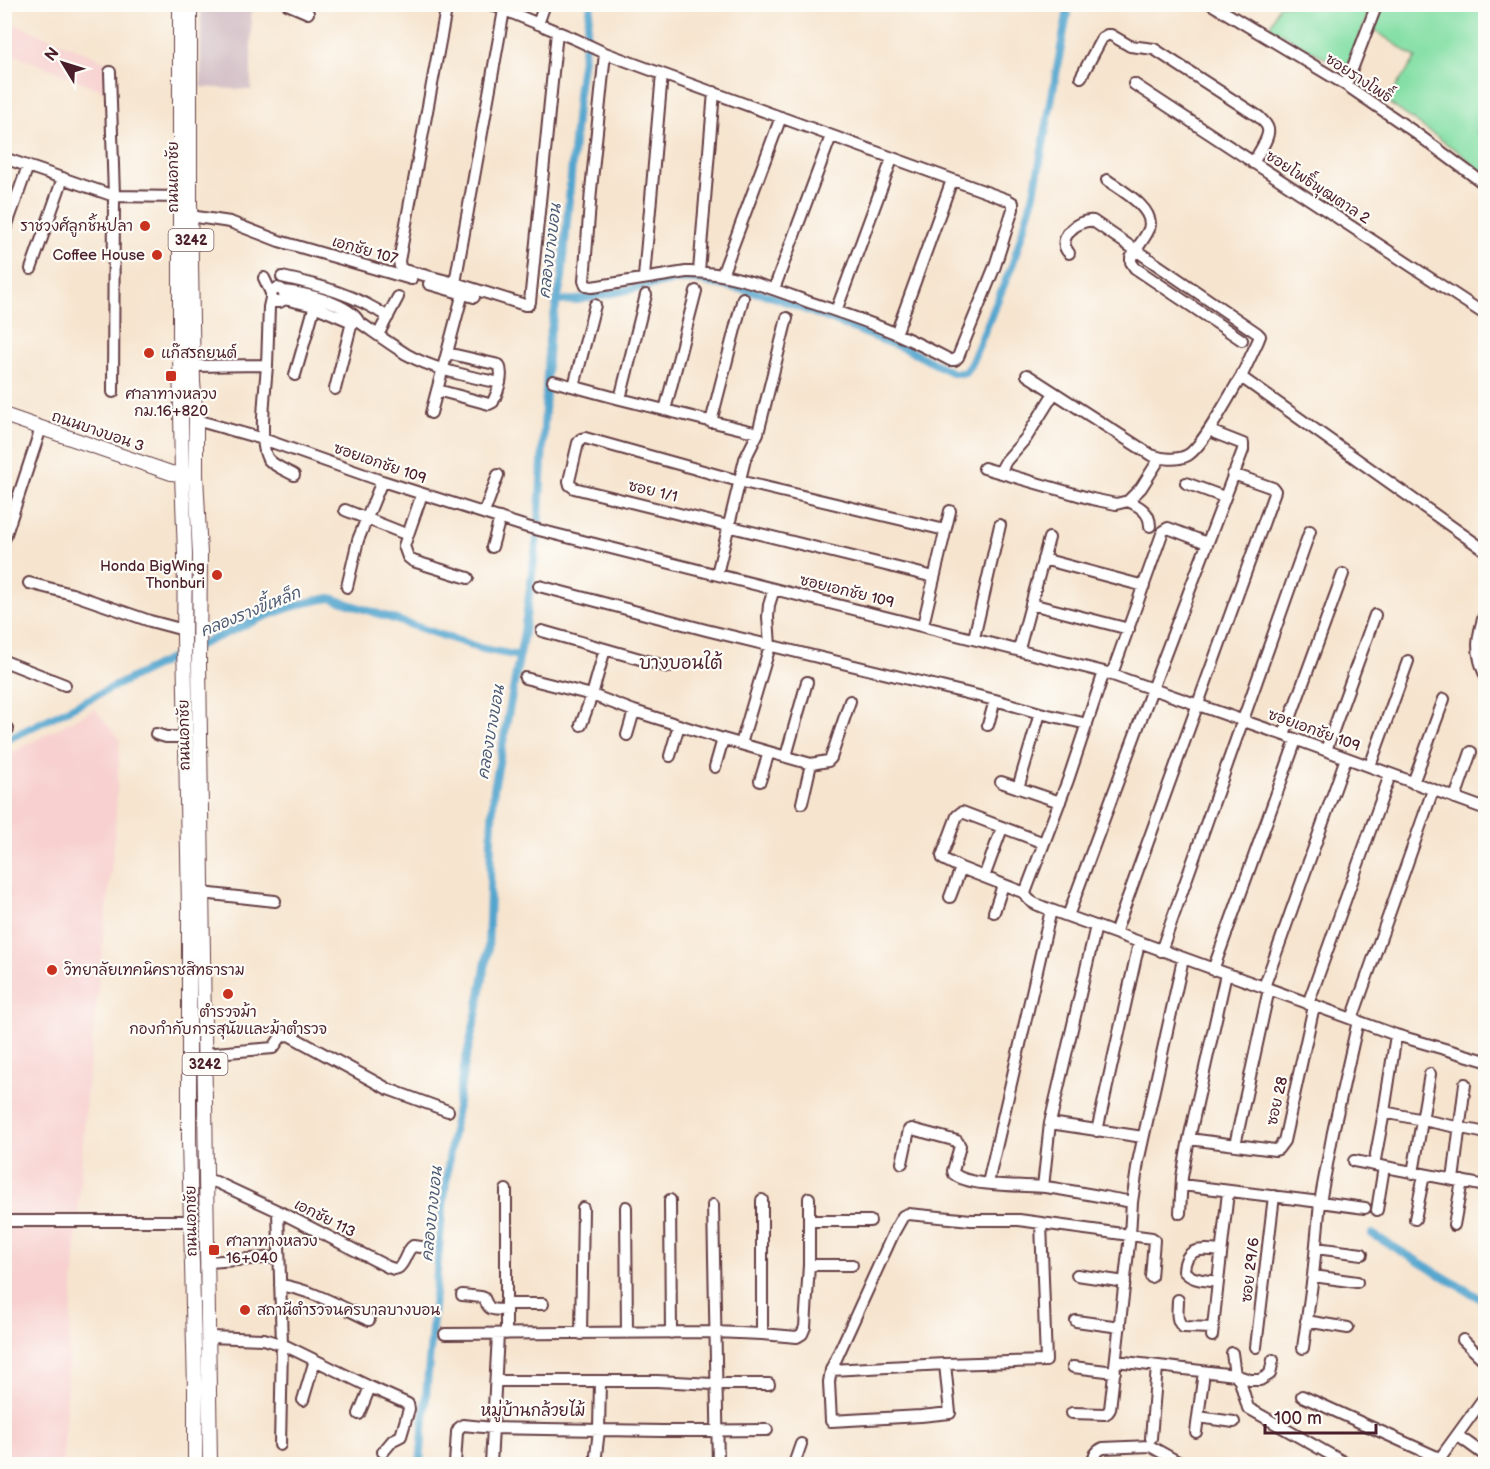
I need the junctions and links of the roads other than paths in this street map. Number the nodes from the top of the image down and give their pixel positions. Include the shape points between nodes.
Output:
1 (180, 4) edge
2 (190, 4) edge
3 (287, 4) edge
4 (447, 4) edge
5 (490, 4) edge
6 (545, 4) edge
7 (1211, 4) edge
8 (1377, 4) edge
9 (504, 10) junction
10 (1229, 10) edge
11 (308, 14) dead end
12 (538, 24) junction
13 (557, 32) junction
14 (601, 51) junction
15 (110, 72) dead end
16 (662, 74) junction
17 (1081, 76) dead end
18 (1134, 84) dead end
19 (1346, 85) junction
20 (714, 92) junction
21 (781, 117) junction
22 (831, 136) junction
23 (4, 158) edge
24 (892, 159) junction
25 (1253, 163) junction
26 (28, 166) junction
27 (63, 178) junction
28 (952, 180) junction
29 (1107, 180) dead end
30 (1485, 185) edge
31 (114, 196) junction
32 (180, 197) junction
33 (190, 216) junction
34 (4, 233) edge
35 (1136, 249) junction
36 (1069, 253) dead end
37 (31, 269) dead end
38 (699, 271) junction
39 (722, 275) junction
40 (644, 277) junction
41 (264, 278) dead end
42 (282, 278) dead end
43 (455, 283) junction
44 (774, 289) junction
45 (696, 291) dead end
46 (271, 295) junction
47 (646, 295) dead end
48 (398, 297) dead end
49 (743, 298) dead end
50 (461, 300) dead end
51 (186, 302) junction
52 (316, 302) junction
53 (595, 305) dead end
54 (836, 311) junction
55 (532, 313) dead end
56 (1485, 315) edge
57 (388, 317) junction
58 (787, 318) dead end
59 (356, 320) junction
60 (1242, 322) junction
61 (896, 334) junction
62 (378, 335) junction
63 (1242, 340) junction
64 (1254, 350) junction
65 (447, 353) junction
66 (267, 365) junction
67 (193, 366) junction
68 (442, 369) junction
69 (295, 375) dead end
70 (1027, 375) dead end
71 (1241, 377) junction
72 (554, 381) dead end
73 (500, 382) junction
74 (574, 386) junction
75 (335, 389) dead end
76 (437, 390) junction
77 (113, 392) dead end
78 (1054, 393) junction
79 (620, 399) junction
80 (665, 410) junction
81 (431, 413) dead end
82 (4, 415) edge
83 (196, 420) junction
84 (711, 422) junction
85 (41, 428) junction
86 (758, 433) junction
87 (1215, 434) dead end
88 (263, 439) junction
89 (1160, 458) junction
90 (984, 468) dead end
91 (1000, 472) junction
92 (1233, 474) junction
93 (189, 475) junction
94 (294, 475) dead end
95 (498, 475) dead end
96 (382, 481) junction
97 (739, 481) junction
98 (1186, 483) dead end
99 (422, 494) junction
100 (1224, 497) junction
101 (1128, 501) junction
102 (345, 510) dead end
103 (950, 511) dead end
104 (484, 513) junction
105 (366, 518) junction
106 (500, 518) junction
107 (728, 525) junction
108 (1000, 525) dead end
109 (1150, 526) dead end
110 (945, 530) junction
111 (1310, 531) dead end
112 (408, 535) junction
113 (1049, 538) dead end
114 (4, 540) edge
115 (1207, 543) junction
116 (492, 547) dead end
117 (1485, 551) edge
118 (1043, 559) junction
119 (717, 574) junction
120 (1342, 574) dead end
121 (934, 577) junction
122 (468, 578) dead end
123 (29, 583) dead end
124 (539, 586) dead end
125 (1144, 586) junction
126 (347, 587) dead end
127 (774, 589) junction
128 (1031, 604) junction
129 (1485, 610) edge
130 (1375, 615) dead end
131 (923, 625) junction
132 (1129, 629) junction
133 (542, 631) dead end
134 (184, 633) junction
135 (974, 638) junction
136 (770, 646) junction
137 (605, 649) junction
138 (1019, 650) junction
139 (1408, 661) dead end
140 (4, 662) edge
141 (668, 668) dead end
142 (1108, 673) junction
143 (1485, 677) edge
144 (525, 678) dead end
145 (807, 682) dead end
146 (65, 685) dead end
147 (1152, 689) junction
148 (592, 695) junction
149 (1444, 699) dead end
150 (994, 700) junction
151 (850, 701) dead end
152 (1197, 705) junction
153 (634, 711) junction
154 (1040, 713) junction
155 (1243, 721) junction
156 (1087, 724) junction
157 (581, 725) dead end
158 (680, 725) junction
159 (988, 725) dead end
160 (156, 734) dead end
161 (627, 735) dead end
162 (1284, 735) junction
163 (186, 737) junction
164 (723, 739) junction
165 (1296, 740) junction
166 (741, 744) junction
167 (1326, 750) junction
168 (769, 752) junction
169 (1471, 752) dead end
170 (670, 756) dead end
171 (786, 756) junction
172 (1346, 758) junction
173 (811, 764) junction
174 (1370, 766) junction
175 (715, 767) dead end
176 (1390, 775) junction
177 (760, 781) dead end
178 (1000, 782) dead end
179 (1413, 783) junction
180 (1018, 788) junction
181 (1433, 790) junction
182 (1455, 798) junction
183 (1060, 802) junction
184 (802, 803) dead end
185 (1485, 809) edge
186 (1002, 828) junction
187 (1044, 843) junction
188 (961, 868) junction
189 (984, 877) junction
190 (1003, 885) junction
191 (202, 893) junction
192 (1025, 893) junction
193 (950, 897) dead end
194 (275, 901) dead end
195 (1051, 910) junction
196 (994, 912) dead end
197 (1068, 916) junction
198 (1096, 926) junction
199 (1115, 933) junction
200 (1139, 943) junction
201 (1161, 951) junction
202 (1183, 959) junction
203 (1213, 970) junction
204 (1226, 974) junction
205 (1267, 988) junction
206 (1311, 1005) junction
207 (1355, 1020) junction
208 (1396, 1035) junction
209 (205, 1054) junction
210 (1485, 1061) edge
211 (1430, 1074) dead end
212 (1465, 1084) dead end
213 (448, 1112) dead end
214 (1384, 1112) junction
215 (1422, 1120) junction
216 (1050, 1123) junction
217 (1460, 1128) junction
218 (1097, 1131) junction
219 (1485, 1133) edge
220 (1143, 1137) junction
221 (1189, 1139) junction
222 (1235, 1145) junction
223 (1354, 1161) dead end
224 (902, 1162) dead end
225 (1379, 1166) junction
226 (1418, 1174) junction
227 (207, 1180) junction
228 (1458, 1181) junction
229 (988, 1183) junction
230 (1182, 1185) junction
231 (1485, 1186) edge
232 (1043, 1187) junction
233 (506, 1190) dead end
234 (1228, 1191) junction
235 (1274, 1196) junction
236 (808, 1198) dead end
237 (670, 1200) dead end
238 (762, 1200) dead end
239 (1132, 1202) junction
240 (1320, 1202) junction
241 (713, 1206) dead end
242 (626, 1207) dead end
243 (583, 1208) dead end
244 (278, 1211) junction
245 (1180, 1214) dead end
246 (1415, 1219) dead end
247 (4, 1221) edge
248 (191, 1221) junction
249 (809, 1221) junction
250 (870, 1221) dead end
251 (1041, 1223) junction
252 (1454, 1225) dead end
253 (1130, 1235) junction
254 (421, 1247) dead end
255 (1316, 1248) junction
256 (1221, 1251) junction
257 (1362, 1254) dead end
258 (279, 1257) junction
259 (208, 1262) junction
260 (809, 1265) junction
261 (852, 1265) dead end
262 (1077, 1275) dead end
263 (1313, 1276) junction
264 (1150, 1277) dead end
265 (1125, 1282) junction
266 (1218, 1282) junction
267 (1357, 1282) dead end
268 (280, 1285) junction
269 (462, 1295) dead end
270 (1178, 1300) dead end
271 (543, 1304) dead end
272 (506, 1307) junction
273 (369, 1320) dead end
274 (1076, 1321) dead end
275 (1306, 1322) junction
276 (1120, 1327) junction
277 (1348, 1328) dead end
278 (715, 1332) junction
279 (627, 1333) junction
280 (671, 1333) junction
281 (445, 1334) dead end
282 (502, 1334) junction
283 (581, 1334) junction
284 (762, 1334) junction
285 (209, 1337) junction
286 (1463, 1340) dead end
287 (282, 1345) junction
288 (1256, 1347) dead end
289 (1303, 1348) dead end
290 (1232, 1353) dead end
291 (315, 1360) junction
292 (1273, 1360) dead end
293 (1485, 1362) edge
294 (945, 1364) junction
295 (1115, 1366) junction
296 (1073, 1367) dead end
297 (1157, 1367) junction
298 (831, 1370) junction
299 (1204, 1372) junction
300 (1235, 1376) junction
301 (600, 1381) junction
302 (496, 1382) junction
303 (716, 1384) junction
304 (769, 1384) dead end
305 (369, 1387) junction
306 (1485, 1395) edge
307 (1302, 1396) dead end
308 (303, 1400) dead end
309 (1072, 1413) dead end
310 (359, 1414) dead end
311 (1198, 1418) junction
312 (1234, 1422) dead end
313 (494, 1428) junction
314 (599, 1430) junction
315 (767, 1430) dead end
316 (717, 1431) junction
317 (1196, 1432) dead end
318 (1457, 1435) junction
319 (1151, 1438) dead end
320 (801, 1444) dead end
321 (280, 1445) dead end
322 (382, 1452) dead end
323 (1485, 1456) edge
324 (1334, 1461) edge
325 (1437, 1461) edge
326 (195, 1464) edge
327 (210, 1464) edge
328 (455, 1464) edge
329 (491, 1464) edge
330 (596, 1464) edge
331 (718, 1464) edge
332 (794, 1464) edge
333 (1092, 1464) edge
334 (1182, 1464) edge
335 (1347, 1464) edge

1 - 32 main road, ถนนเอกชัย / 3242
2 - 33 main road, ถนนเอกชัย / 3242
3 - 11 street
4 - 43 street via 399,261 404,270
5 - 9 street
6 - 12 street
7 - 10 street, ซอยรางโพธิ์
8 - 19 street
9 - 12 street
9 - 43 street
10 - 19 street, ซอยรางโพธิ์
12 - 13 street
13 - 14 street
13 - 43 street via 530,302 525,305
14 - 16 street
14 - 40 street via 584,281 592,286
15 - 31 street
16 - 20 street
16 - 40 street
17 - 25 street via 1107,35 1130,46 1154,49 1265,123 1267,138
18 - 25 street, ซอยโพธิ์พุฒตาล 2
19 - 30 street, ซอยรางโพธิ์
20 - 21 street
20 - 38 street
21 - 22 street
21 - 39 street
22 - 24 street
22 - 44 street
23 - 26 street
24 - 28 street
24 - 54 street
25 - 56 street, ซอยโพธิ์พุฒตาล 2
26 - 27 street
26 - 34 street
27 - 31 street
27 - 37 street
28 - 61 street
28 - 61 street via 1013,203 994,266 955,360
29 - 35 street via 1148,215 1149,228
31 - 32 street
31 - 77 street
32 - 51 main road, ถนนเอกชัย / 3242
33 - 51 main road, ถนนเอกชัย / 3242
33 - 55 street, เอกชัย 107 via 230,222 279,241
35 - 36 street via 1088,220 1069,232 1064,241
35 - 60 street
35 - 63 street via 1131,258 1135,268
38 - 39 street
38 - 40 street
39 - 44 street
41 - 46 street
42 - 57 street via 344,294
44 - 54 street
45 - 80 street
46 - 52 street via 275,302 280,302 284,295
46 - 66 street
47 - 79 street
48 - 57 street
49 - 84 street
50 - 65 street
51 - 67 main road, ถนนเอกชัย / 3242
51 - 93 main road, ถนนเอกชัย / 3242
52 - 59 street
52 - 69 street
53 - 74 street
54 - 61 street
57 - 62 street
58 - 86 street
59 - 62 street
59 - 75 street
60 - 63 street
60 - 64 street via 1260,336
62 - 68 street via 406,354
63 - 64 street
64 - 71 street
65 - 68 street
65 - 73 street via 499,365
66 - 67 street
66 - 88 street
67 - 83 main road, ถนนเอกชัย / 3242
68 - 73 street
68 - 76 street
70 - 78 street
71 - 89 street via 1207,433 1188,455
71 - 117 street
72 - 74 street
73 - 76 street via 489,404
74 - 79 street
76 - 81 street
78 - 89 street
78 - 91 street
79 - 80 street
80 - 84 street
82 - 85 main road, ถนนบางบอน 3
83 - 88 street, ซอยเอกชัย 109
83 - 93 main road, ถนนเอกชัย / 3242
84 - 86 street
85 - 93 main road, ถนนบางบอน 3 via 171,474
85 - 114 street
86 - 97 street
87 - 92 street via 1243,444
88 - 94 street via 270,461
88 - 96 street, ซอยเอกชัย 109
89 - 101 street
90 - 91 street
91 - 101 street via 1106,502
92 - 100 street
92 - 152 street via 1275,491
93 - 134 main road, ถนนเอกชัย / 3242
93 - 191 main road, ถนนเอกชัย / 3242 via 200,555
95 - 104 street
96 - 99 street, ซอยเอกชัย 109
96 - 105 street
97 - 107 street
97 - 107 street, ซอย 1/1 via 585,438 578,443 569,481 574,488
97 - 110 street
98 - 100 street
99 - 104 street, ซอยเอกชัย 109
99 - 112 street
100 - 115 street
101 - 109 street via 1148,515
102 - 105 street
103 - 110 street
104 - 106 street, ซอยเอกชัย 109
105 - 112 street
105 - 126 street
106 - 116 street
106 - 119 street, ซอยเอกชัย 109
107 - 119 street
107 - 121 street, ซอย 1/1
108 - 135 street
110 - 121 street
111 - 155 street
112 - 122 street via 404,546 413,561
113 - 118 street
115 - 125 street via 1165,528
115 - 147 street
118 - 125 street
118 - 128 street
119 - 127 street, ซอยเอกชัย 109
120 - 162 street
121 - 131 street
123 - 134 street
124 - 136 street
125 - 132 street
127 - 131 street, ซอยเอกชัย 109
127 - 136 street via 768,617
128 - 132 street
128 - 138 street
129 - 143 street via 1478,653
130 - 167 street
131 - 135 street, ซอยเอกชัย 109
132 - 142 street
133 - 137 street
134 - 163 main road, ถนนเอกชัย / 3242
135 - 138 street, ซอยเอกชัย 109
136 - 150 street
136 - 166 street
137 - 141 street
137 - 148 street
138 - 142 street, ซอยเอกชัย 109
139 - 174 street
140 - 146 street
142 - 147 street, ซอยเอกชัย 109
142 - 156 street
144 - 148 street
145 - 171 street
147 - 152 street, ซอยเอกชัย 109
147 - 197 street
148 - 153 street
148 - 157 street
149 - 179 street
150 - 154 street
150 - 159 street
151 - 173 street via 831,758
152 - 155 street, ซอยเอกชัย 109
152 - 199 street
153 - 158 street
153 - 161 street
154 - 156 street
154 - 180 street
155 - 162 street, ซอยเอกชัย 109
155 - 201 street
156 - 183 street
158 - 164 street
158 - 170 street
160 - 163 street
162 - 165 street, ซอยเอกชัย 109
163 - 248 main road, ถนนเอกชัย / 3242
164 - 166 street
164 - 175 street
165 - 167 street, ซอยเอกชัย 109
165 - 203 street
166 - 168 street
167 - 172 street, ซอยเอกชัย 109
168 - 171 street
168 - 177 street
169 - 182 street
171 - 173 street
172 - 174 street, ซอยเอกชัย 109
172 - 205 street
173 - 184 street
174 - 176 street, ซอยเอกชัย 109
176 - 179 street, ซอยเอกชัย 109
176 - 206 street
178 - 180 street
179 - 181 street, ซอยเอกชัย 109
180 - 183 street
181 - 182 street, ซอยเอกชัย 109
181 - 207 street
182 - 185 street, ซอยเอกชัย 109
183 - 187 street
186 - 187 street
186 - 188 street via 959,813 942,856
186 - 189 street
187 - 192 street
188 - 189 street
188 - 193 street
189 - 190 street
190 - 192 street
190 - 196 street
191 - 194 street
191 - 209 main road, ถนนเอกชัย / 3242
192 - 195 street via 1030,902
195 - 197 street
195 - 229 street
197 - 198 street
198 - 199 street
198 - 216 street
199 - 200 street
200 - 201 street
200 - 218 street
201 - 202 street
202 - 203 street
202 - 220 street
203 - 204 street
204 - 205 street
204 - 221 street
205 - 206 street
205 - 222 street
206 - 207 street
206 - 222 street, ซอย 28 via 1284,1141 1275,1150
207 - 208 street
207 - 240 street
208 - 210 street
208 - 214 street
209 - 213 street via 273,1048 279,1038 289,1035 378,1084
209 - 227 main road, ถนนเอกชัย / 3242
211 - 215 street
212 - 217 street
214 - 215 street
214 - 225 street
215 - 217 street
215 - 226 street
216 - 218 street
216 - 232 street
217 - 219 street
217 - 228 street
218 - 220 street
220 - 239 street
221 - 222 street, ซอย 28
221 - 230 street
223 - 225 street
224 - 229 street via 912,1129 957,1141 960,1144 954,1174 968,1181
225 - 226 street
225 - 240 street via 1371,1209
226 - 228 street
226 - 246 street
227 - 244 street, เอกชัย 113
227 - 259 main road, ถนนเอกชัย / 3242
228 - 231 street
228 - 252 street
229 - 232 street
230 - 234 street
230 - 245 street
232 - 239 street
233 - 272 street
234 - 235 street
234 - 256 street
235 - 240 street
235 - 288 street, ซอย 29/6
236 - 249 street
237 - 280 street
238 - 284 street
239 - 253 street
240 - 255 street
241 - 278 street
242 - 279 street
243 - 283 street
244 - 254 street, เอกชัย 113 via 394,1269 399,1268 412,1246
244 - 258 street
247 - 248 street
248 - 326 main road, ถนนเอกชัย / 3242
249 - 250 street
249 - 260 street
251 - 253 street
251 - 294 street via 1046,1361
251 - 298 street via 903,1216
253 - 264 street via 1154,1240
253 - 265 street
255 - 257 street
255 - 263 street
256 - 266 street
256 - 266 street via 1192,1252 1184,1267 1187,1276
258 - 259 street
258 - 268 street
259 - 285 main road, ถนนเอกชัย / 3242
260 - 261 street
260 - 284 street via 802,1334
262 - 265 street
263 - 267 street
263 - 275 street
265 - 276 street
266 - 270 street via 1212,1332 1180,1324
268 - 273 street via 321,1297
268 - 287 street
269 - 272 street via 484,1298 490,1309
271 - 272 street
272 - 282 street
274 - 276 street
275 - 277 street
275 - 289 street
276 - 295 street
278 - 280 street
278 - 284 street
278 - 303 street
279 - 280 street
279 - 283 street
281 - 282 street
282 - 283 street
282 - 302 street
285 - 287 street via 264,1339
285 - 327 main road, ถนนเอกชัย / 3242
286 - 293 street
287 - 291 street
287 - 321 street
290 - 300 street
291 - 305 street
291 - 308 street
292 - 300 street via 1271,1373 1264,1378
294 - 298 street
294 - 298 street via 950,1413 831,1421
295 - 296 street
295 - 297 street
295 - 309 street via 1108,1412
297 - 299 street
297 - 319 street
299 - 300 street
299 - 311 street
300 - 324 street via 1248,1408
301 - 302 street
301 - 303 street
301 - 314 street
302 - 313 street
303 - 304 street
303 - 316 street
305 - 310 street
305 - 322 street via 408,1404 401,1436
306 - 318 street
307 - 325 street
311 - 312 street
311 - 317 street
313 - 314 street
313 - 328 street via 459,1428
313 - 329 street
314 - 316 street
314 - 330 street
315 - 316 street
316 - 331 street
318 - 323 street
318 - 325 street
320 - 332 street
324 - 335 street
333 - 334 street via 1103,1448 1150,1446

